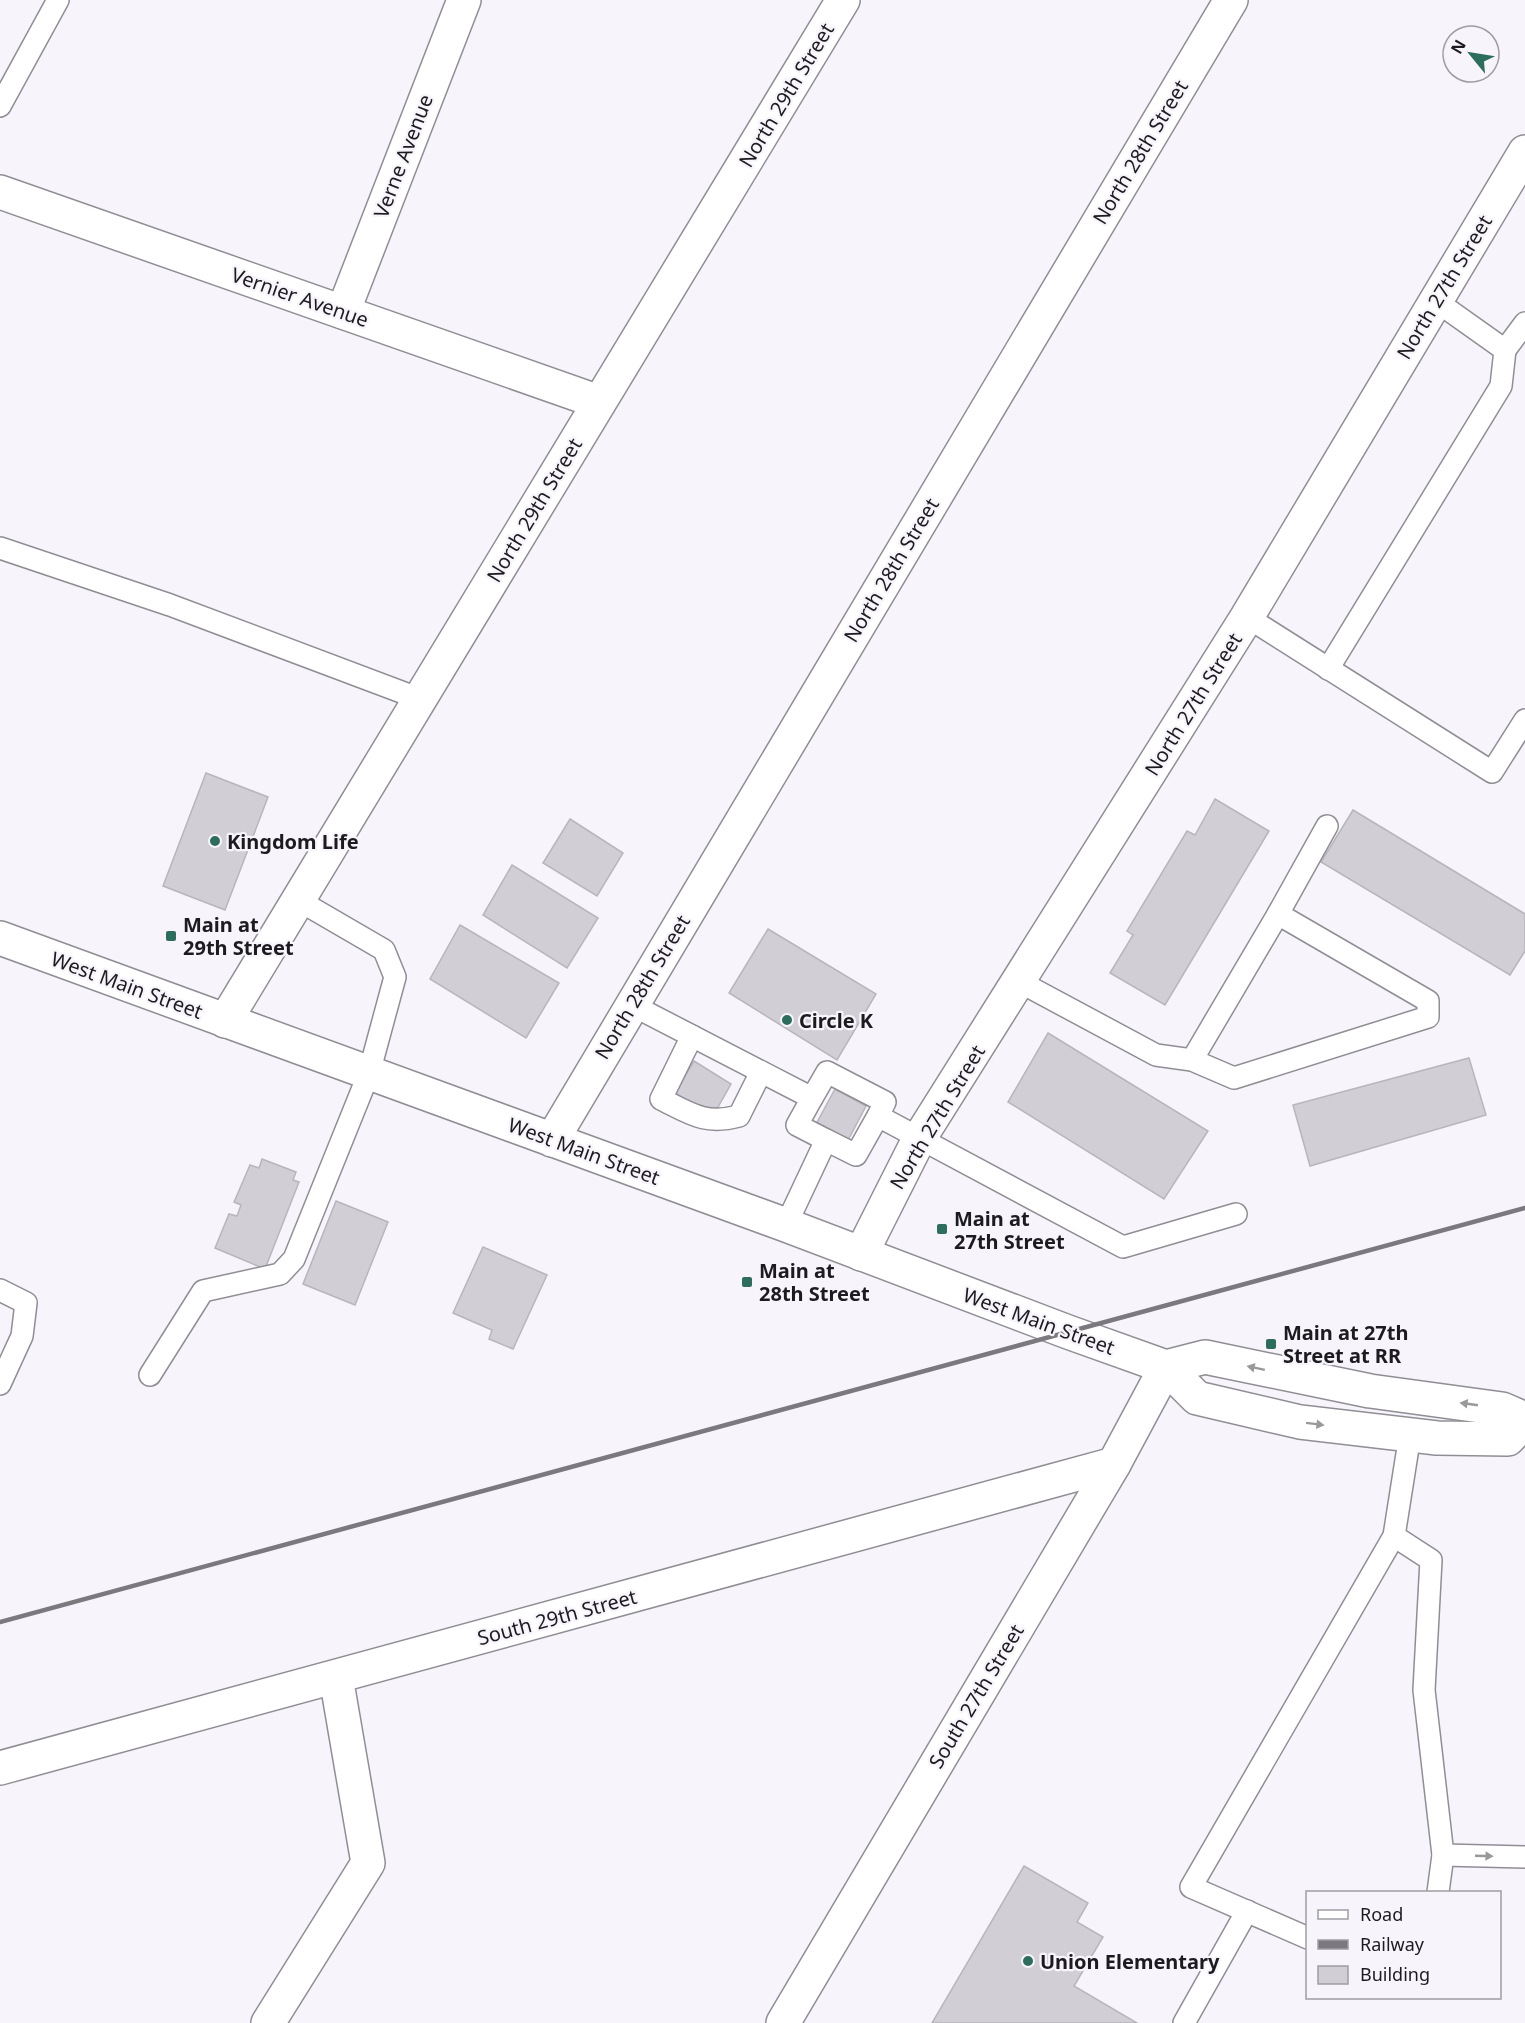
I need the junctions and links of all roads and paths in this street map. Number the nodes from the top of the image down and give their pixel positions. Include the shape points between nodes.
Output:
1 (58, 0) edge
2 (464, 0) edge
3 (843, 0) edge
4 (1231, 0) edge
5 (0, 106) edge
6 (1525, 152) edge
7 (0, 192) edge
8 (1436, 301) junction
9 (343, 312) junction
10 (1525, 323) edge
11 (1505, 350) junction
12 (599, 402) junction
13 (0, 548) edge
14 (1247, 618) junction
15 (1328, 669) junction
16 (420, 699) junction
17 (1525, 720) edge
18 (1327, 826) dead end
19 (298, 900) junction
20 (1278, 914) junction
21 (0, 938) edge
22 (1020, 982) junction
23 (632, 1005) junction
24 (225, 1021) junction
25 (692, 1036) junction
26 (1192, 1060) junction
27 (761, 1072) junction
28 (369, 1073) junction
29 (812, 1098) junction
30 (878, 1116) junction
31 (919, 1139) junction
32 (552, 1140) junction
33 (826, 1140) junction
34 (1236, 1214) dead end
35 (786, 1225) junction
36 (861, 1254) junction
37 (0, 1290) edge
38 (1166, 1367) junction
39 (150, 1375) dead end
40 (0, 1384) edge
41 (1525, 1420) edge
42 (1410, 1435) junction
43 (1114, 1464) junction
44 (1394, 1536) junction
45 (336, 1677) junction
46 (0, 1768) edge
47 (1443, 1855) junction
48 (1525, 1857) edge
49 (1438, 1891) edge
50 (1247, 1911) junction
51 (1306, 1937) edge
52 (267, 2023) edge
53 (783, 2023) edge
54 (1184, 2023) edge

1 - 5 lane
2 - 9 street, Verne Avenue
3 - 12 street, North 29th Street
4 - 23 street, North 28th Street
6 - 8 street, North 27th Street
7 - 9 street, Vernier Avenue
8 - 11 lane
8 - 14 street, North 27th Street
9 - 12 street, Vernier Avenue
10 - 11 lane
11 - 15 lane via 1501,386
12 - 16 street, North 29th Street
13 - 16 lane via 170,605
14 - 15 lane
14 - 22 street, North 27th Street
15 - 17 lane via 1492,772
16 - 19 street, North 29th Street
18 - 20 lane
19 - 24 street, North 29th Street
19 - 28 lane via 384,950 395,977
20 - 26 lane
20 - 26 lane via 1428,1001 1428,1017 1234,1078
21 - 24 street, West Main Street
22 - 26 lane via 1156,1056
22 - 31 street, North 27th Street
23 - 25 lane
23 - 32 street, North 28th Street
24 - 28 street, West Main Street
25 - 27 lane
25 - 27 lane via 661,1099 682,1110 702,1120 739,1116
27 - 29 lane
28 - 32 street, West Main Street
28 - 39 lane via 294,1259 280,1274 203,1291
29 - 30 lane via 827,1072 885,1102
29 - 33 lane via 797,1125
30 - 31 lane
30 - 33 lane via 856,1155
31 - 34 lane via 1123,1247
31 - 36 street, North 27th Street
32 - 35 street, West Main Street
33 - 35 lane
35 - 36 street, West Main Street
36 - 38 street, West Main Street
37 - 40 lane via 26,1303 22,1336
41 -> 38 street via 1502,1409 1370,1391 1205,1357
38 -> 42 street via 1197,1398 1300,1422
38 - 43 street, South 27th Street
41 - 42 street via 1508,1439
42 - 44 lane
43 - 45 street, South 29th Street
43 - 53 street, South 27th Street
44 - 47 lane via 1431,1560 1425,1690
44 - 50 lane via 1191,1887
45 - 46 street, South 29th Street
45 - 52 street via 368,1863
47 -> 48 lane
47 - 49 lane
50 - 51 lane
50 - 54 lane

